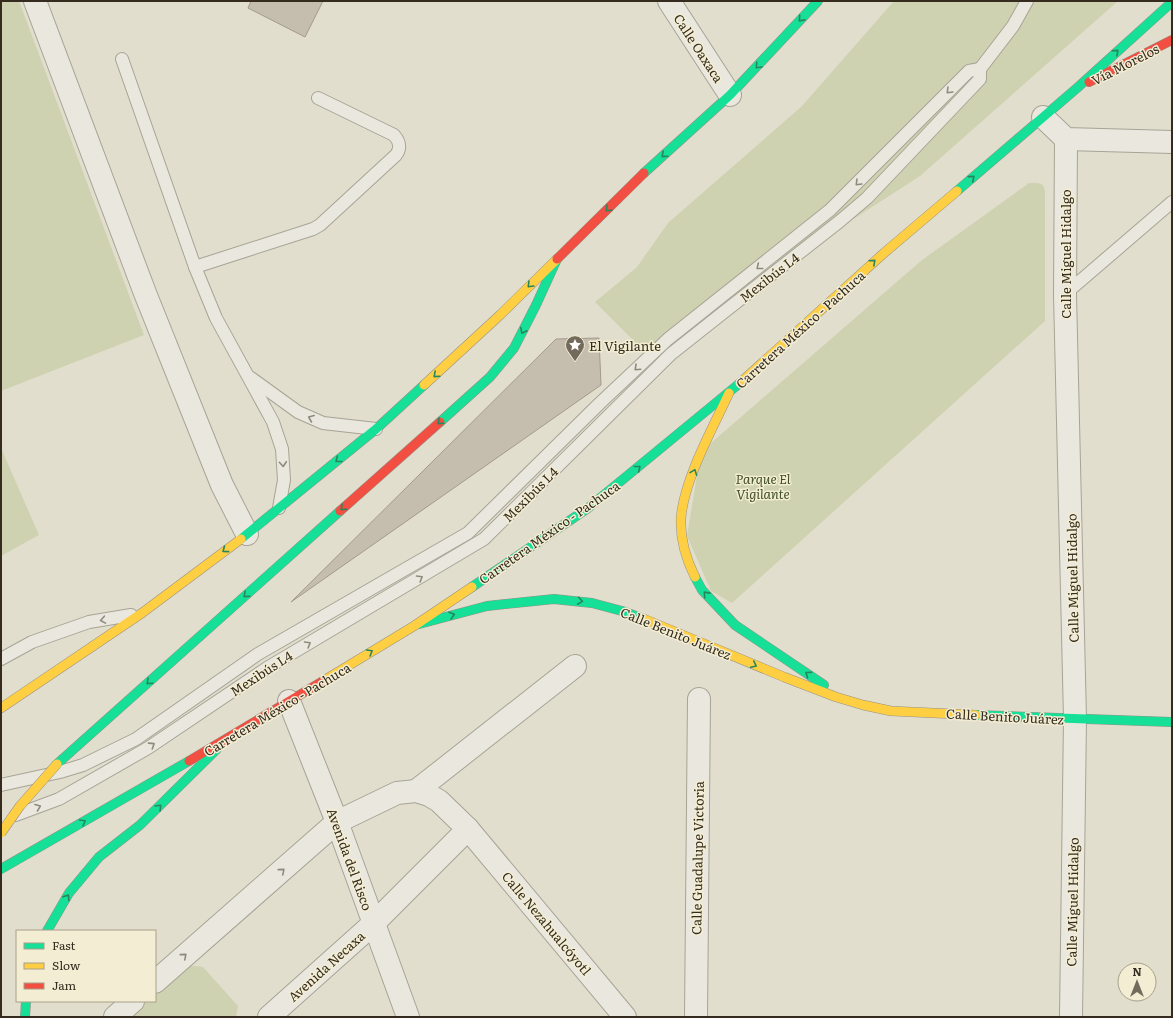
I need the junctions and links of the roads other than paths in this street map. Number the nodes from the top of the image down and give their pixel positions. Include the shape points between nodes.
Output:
1 (35, 1) edge
2 (668, 1) edge
3 (818, 1) edge
4 (1027, 1) edge
5 (1172, 2) edge
6 (1172, 40) edge
7 (122, 59) dead end
8 (980, 69) junction
9 (1077, 88) junction
10 (730, 95) junction
11 (318, 98) dead end
12 (1043, 117) junction
13 (1066, 140) junction
14 (1172, 142) edge
15 (1172, 202) edge
16 (557, 258) junction
17 (195, 267) junction
18 (1065, 294) junction
19 (249, 376) junction
20 (729, 393) junction
21 (376, 429) junction
22 (278, 509) junction
23 (246, 534) junction
24 (142, 613) junction
25 (414, 626) junction
26 (1, 659) edge
27 (574, 666) dead end
28 (839, 697) junction
29 (699, 699) dead end
30 (289, 702) junction
31 (1, 708) edge
32 (1075, 719) junction
33 (1172, 722) edge
34 (225, 740) junction
35 (1, 785) edge
36 (416, 791) junction
37 (1, 819) edge
38 (337, 822) junction
39 (468, 829) junction
40 (1, 833) edge
41 (1, 869) edge
42 (373, 924) junction
43 (48, 930) edge
44 (156, 981) edge
45 (26, 1002) edge
46 (132, 1002) edge
47 (25, 1017) edge
48 (115, 1017) edge
49 (269, 1017) edge
50 (408, 1017) edge
51 (625, 1017) edge
52 (696, 1017) edge
53 (1071, 1017) edge

1 - 23 street via 145,293 222,485
2 - 10 street, Calle Oaxaca
3 -> 10 main road
4 - 8 lane, Mexibús L4 via 1013,26
9 -> 5 main road
6 - 9 main road, Vía Morelos
7 - 17 lane
8 -> 35 lane, Mexibús L4 via 969,72 830,210 668,339 468,533 258,654 136,739 83,765
37 -> 8 lane, Mexibús L4 via 59,799 148,748 268,668 484,539 671,354 867,198 980,79
9 - 12 main road, Carretera México - Pachuca
10 -> 16 main road
11 - 17 lane via 394,135 400,147 396,155 313,229
12 - 13 street
20 -> 12 main road, Carretera México - Pachuca via 884,253
13 - 14 street
13 - 18 street, Calle Miguel Hidalgo
15 - 18 lane
16 -> 21 main road via 500,315
16 -> 40 main road, bridge via 514,348 490,377 57,764 20,806
17 - 19 lane via 216,318
18 - 32 street, Calle Miguel Hidalgo
21 -> 19 lane via 323,423 298,412
19 -> 22 lane via 273,422 282,449 284,480
25 -> 20 main road, Carretera México - Pachuca via 588,508
28 -> 20 main road, Calle Benito Juárez via 735,625 702,590 685,552 682,538 685,497 695,467
21 -> 22 main road
22 - 23 main road
23 -> 24 main road
24 -> 26 lane via 89,622 32,642
24 - 31 main road
25 -> 28 main road, Calle Benito Juárez via 482,607 527,601 561,599 601,604 632,613 764,670 816,691
30 -> 25 main road, Carretera México - Pachuca
27 - 36 street
28 - 32 main road, Calle Benito Juárez via 891,711
29 - 52 street, Calle Guadalupe Victoria
30 - 34 main road, Carretera México - Pachuca
30 - 38 street, Avenida del Risco
32 - 33 main road, Calle Benito Juárez
32 - 53 street, Calle Miguel Hidalgo
41 -> 34 main road, Carretera México - Pachuca
43 -> 34 main road via 69,893 100,857 140,825
36 - 38 street via 398,793
36 - 39 street, Calle Nezahualcóyotl via 439,801
38 - 42 street, Avenida del Risco
44 -> 38 street
39 - 42 street, Avenida Necaxa
39 - 51 street, Calle Nezahualcóyotl
42 - 49 street, Avenida Necaxa
42 - 50 street, Avenida del Risco
45 - 47 main road
46 - 48 street

